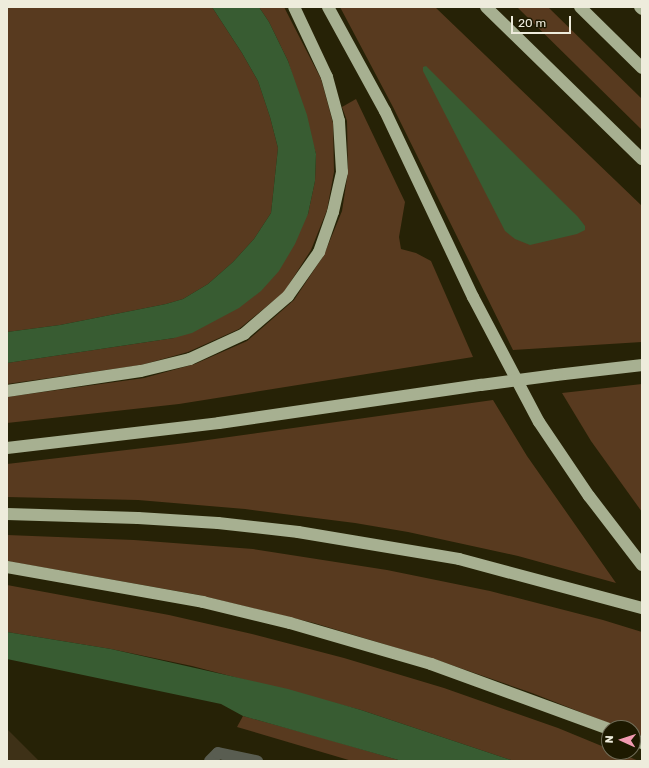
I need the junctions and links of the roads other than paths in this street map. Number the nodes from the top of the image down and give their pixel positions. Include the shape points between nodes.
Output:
1 (294, 7) edge
2 (328, 7) edge
3 (486, 7) edge
4 (580, 7) edge
5 (642, 68) edge
6 (642, 159) edge
7 (642, 365) edge
8 (7, 391) edge
9 (7, 448) edge
10 (7, 514) edge
11 (642, 565) edge
12 (7, 567) edge
13 (642, 608) edge
14 (601, 726) edge
15 (210, 761) edge
16 (257, 761) edge

1 - 8 highway via 327,77 339,121 342,172 334,212 319,252 288,296 244,334 190,359 141,370
2 - 11 highway via 385,111 473,297 540,422 589,496
3 - 6 highway
4 - 5 highway
7 - 9 highway, bridge via 481,385 219,423
10 - 13 highway via 138,518 298,532 459,559
12 - 14 highway via 196,601 290,623 431,664
15 - 16 street via 218,753

